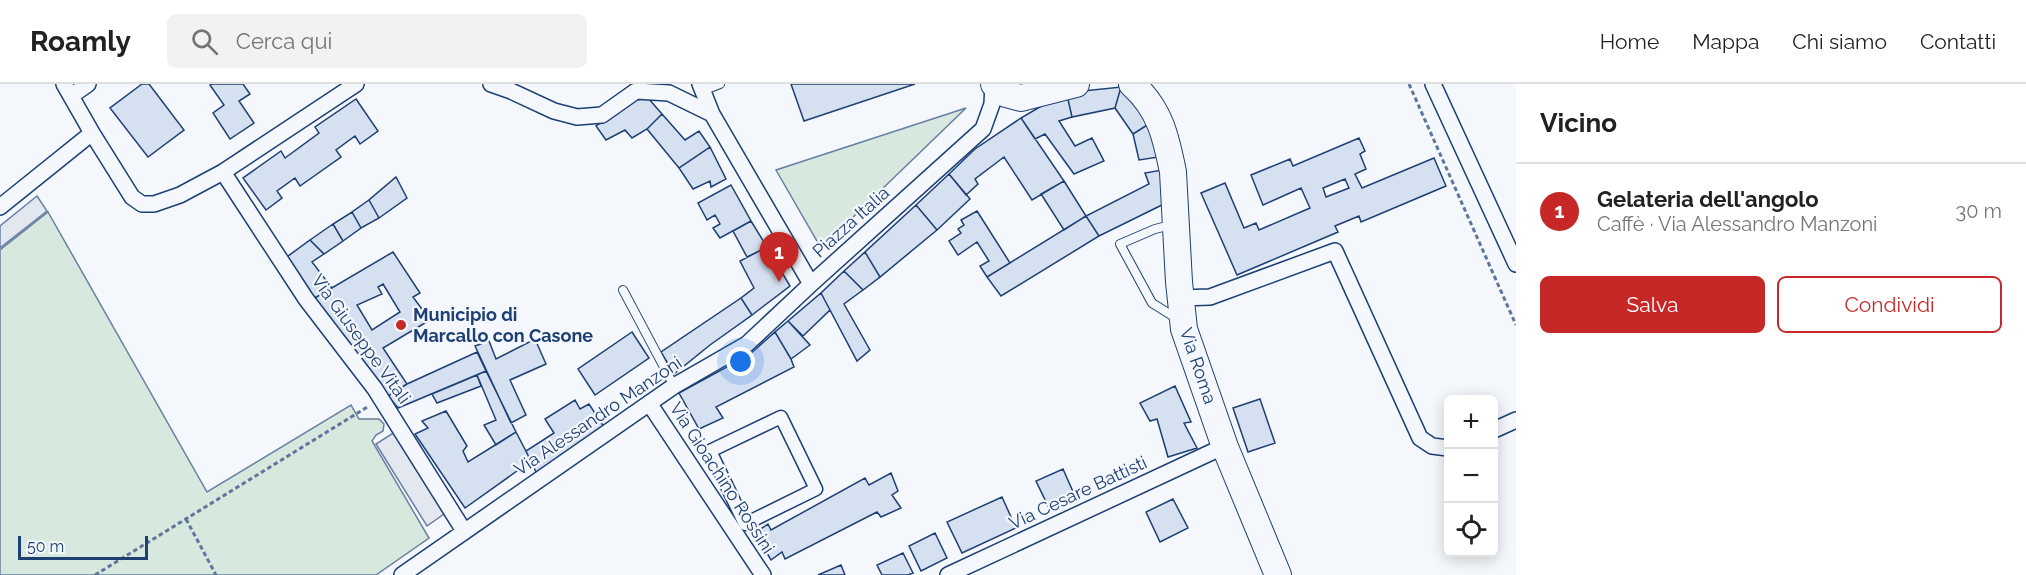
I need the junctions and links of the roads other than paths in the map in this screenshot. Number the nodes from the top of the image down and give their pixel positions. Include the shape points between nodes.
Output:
1 (88, 84) edge
2 (356, 84) edge
3 (491, 84) edge
4 (720, 84) edge
5 (994, 84) edge
6 (1076, 84) edge
7 (1132, 84) edge
8 (1433, 84) edge
9 (701, 87) edge
10 (68, 90) edge
11 (712, 114) junction
12 (92, 133) junction
13 (223, 172) junction
14 (0, 207) edge
15 (1175, 224) junction
16 (1516, 264) edge
17 (811, 284) junction
18 (623, 290) dead end
19 (1181, 310) junction
20 (674, 386) junction
21 (649, 403) junction
22 (1516, 420) edge
23 (1498, 428) edge
24 (1225, 447) junction
25 (1444, 447) edge
26 (745, 524) joint
27 (464, 531) junction
28 (402, 575) edge
29 (763, 575) edge
30 (948, 575) edge
31 (1278, 575) edge

1 - 10 street
2 - 13 street
3 - 11 street via 577,117 602,115 636,91 669,93
4 - 9 lane
5 - 6 main road via 1006,94 1021,98
5 - 17 street, Piazza Italia via 983,129
7 - 15 main road, Via Roma via 1160,120 1173,172
8 - 16 street
9 - 11 street, Piazza Italia
10 - 12 street
11 - 17 street, Piazza Italia
12 - 13 street via 132,196 142,204 167,201
12 - 14 street
13 - 27 street, Via Giuseppe Vitali via 306,299 378,394
15 - 19 main road, Via Roma
15 - 19 lane via 1120,244 1152,303
17 - 20 street, Via Alessandro Manzoni via 747,344
18 - 20 lane
19 - 24 main road, Via Roma
19 - 25 street via 1335,251 1420,438 1432,446
20 - 21 street, Via Alessandro Manzoni
21 - 27 street, Via Alessandro Manzoni
21 - 29 street, Via Gioachino Rossini
22 - 23 street
24 - 30 street, Via Cesare Battisti
24 - 31 main road, Via Roma
26 - 26 street via 710,451 781,417 816,489
27 - 28 street, Via Alessandro Manzoni

